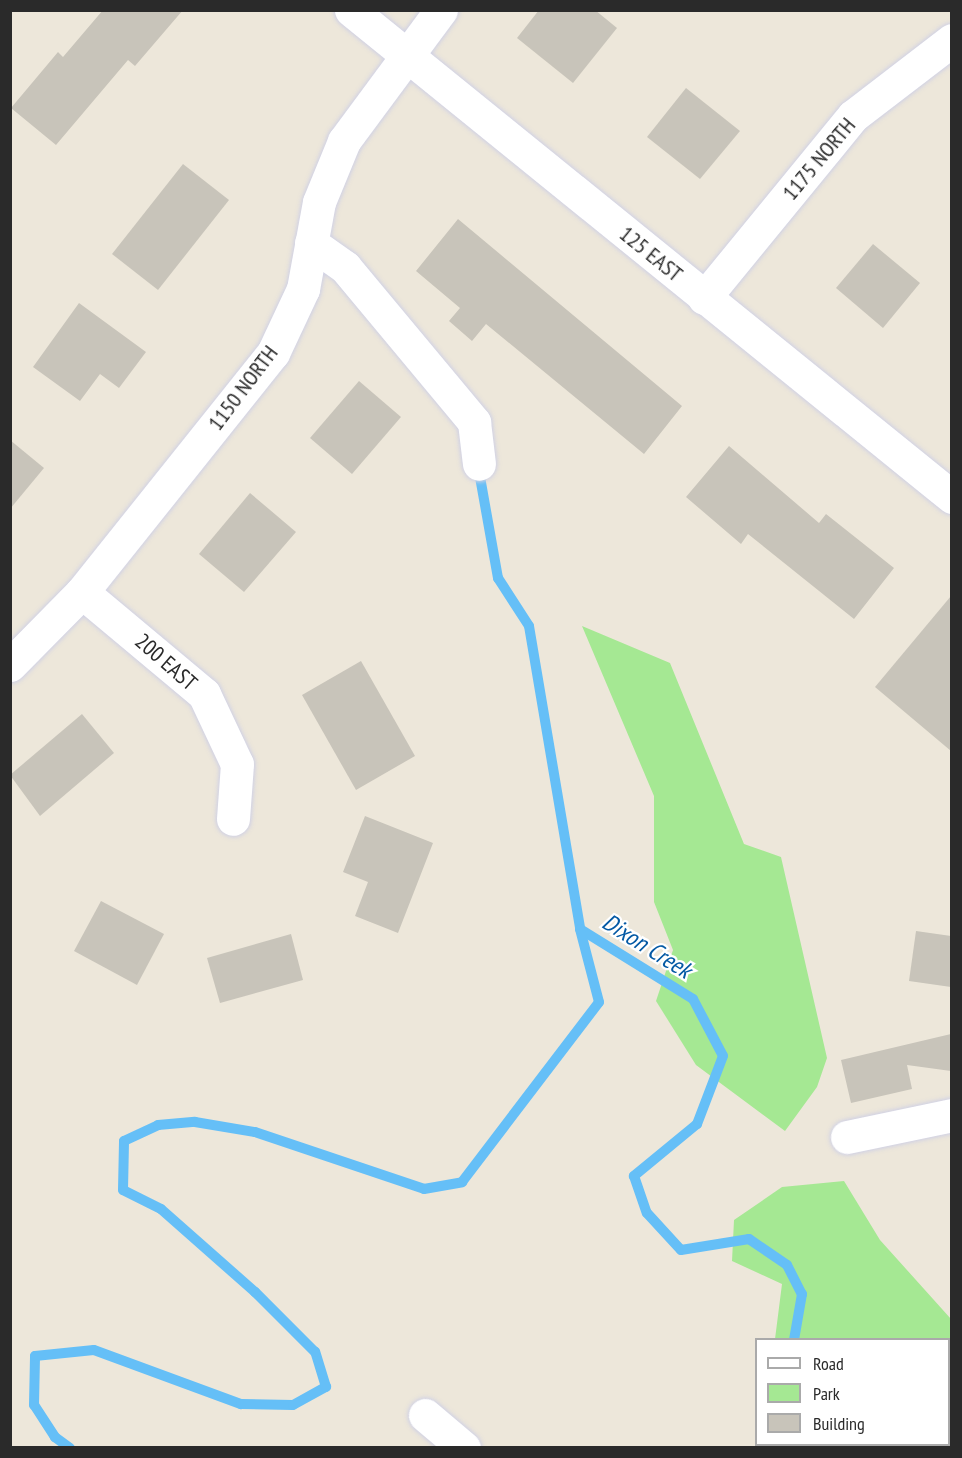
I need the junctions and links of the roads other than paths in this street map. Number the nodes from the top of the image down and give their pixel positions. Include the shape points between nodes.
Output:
1 (351, 10) edge
2 (441, 10) edge
3 (951, 40) edge
4 (406, 54) junction
5 (311, 243) junction
6 (704, 298) junction
7 (479, 464) dead end
8 (951, 497) edge
9 (82, 592) junction
10 (10, 665) edge
11 (233, 819) dead end
12 (951, 1115) edge
13 (847, 1137) dead end
14 (425, 1415) dead end
15 (464, 1448) edge

1 - 4 street, 125 EAST
2 - 4 street, 1150 NORTH
3 - 6 street, 1175 NORTH via 854,116
4 - 5 street, 1150 NORTH via 344,141 319,202
4 - 6 street, 125 EAST
5 - 7 street via 345,267 474,422
5 - 9 street, 1150 NORTH via 303,289 273,353
6 - 8 street, 125 EAST
9 - 10 street, 1150 NORTH
9 - 11 street, 200 EAST via 204,694 237,764
12 - 13 street
14 - 15 street

